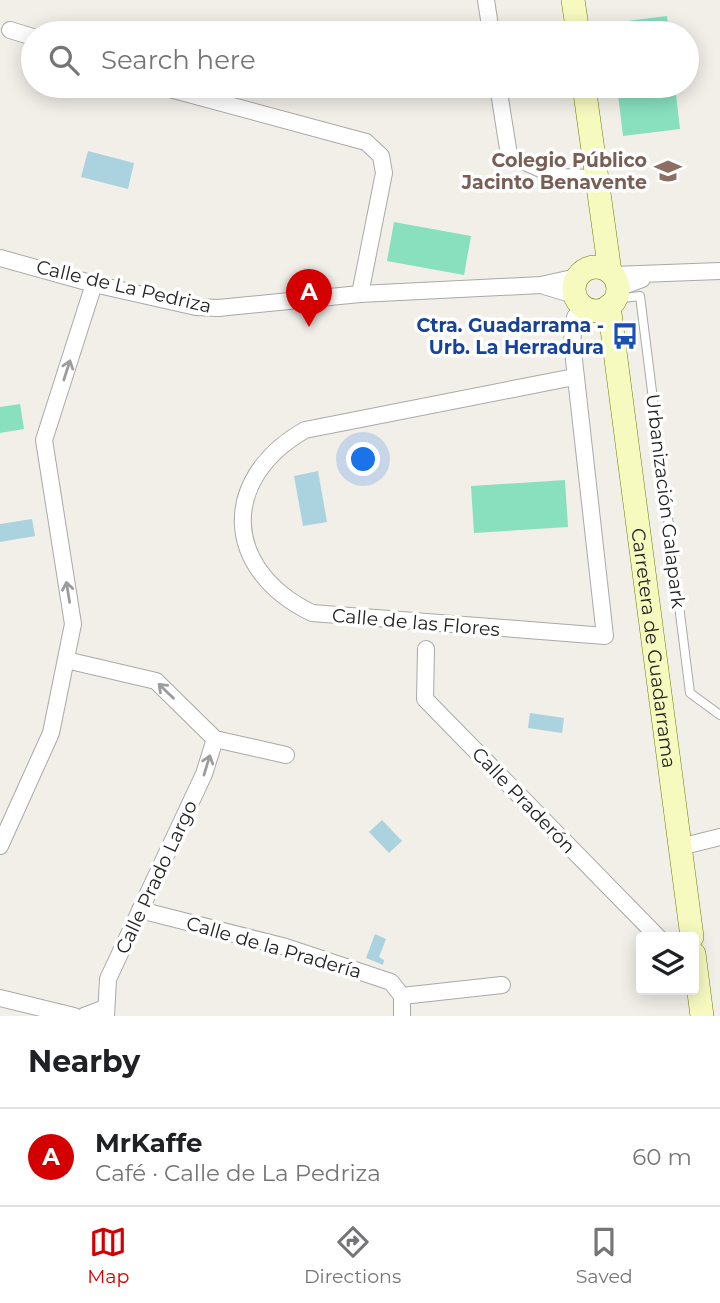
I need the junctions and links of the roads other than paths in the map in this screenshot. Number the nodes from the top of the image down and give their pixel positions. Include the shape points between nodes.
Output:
1 (486, 0) edge
2 (573, 0) edge
3 (489, 21) edge
4 (576, 21) edge
5 (10, 30) dead end
6 (21, 33) edge
7 (203, 98) edge
8 (500, 98) edge
9 (586, 98) edge
10 (596, 178) junction
11 (0, 258) edge
12 (720, 271) edge
13 (94, 284) junction
14 (598, 290) junction
15 (360, 294) junction
16 (574, 377) junction
17 (426, 649) dead end
18 (66, 660) junction
19 (720, 715) edge
20 (215, 739) junction
21 (286, 755) dead end
22 (720, 837) edge
23 (0, 846) edge
24 (680, 847) junction
25 (140, 910) junction
26 (653, 932) edge
27 (691, 932) edge
28 (502, 985) dead end
29 (699, 993) edge
30 (402, 996) junction
31 (0, 998) edge
32 (106, 1012) edge
33 (74, 1016) edge
34 (84, 1016) edge
35 (402, 1016) edge
36 (702, 1016) edge

1 - 3 street
2 - 4 main road
5 - 6 street
7 - 15 street via 366,142 381,156 384,173
8 - 10 street via 509,155 559,177
9 - 10 main road, Carretera de Guadarrama
10 - 14 main road, Carretera de Guadarrama
11 - 13 street, Calle de La Pedriza
12 - 14 street, Calle de La Pedriza via 651,275
13 - 15 street, Calle de La Pedriza via 218,308
18 -> 13 street via 73,624 44,440
14 - 15 street, Calle de La Pedriza via 541,285
14 - 16 street, Calle de las Flores via 573,325
14 - 19 lane, Urbanización Galapark via 640,296 690,693
14 - 24 main road, Carretera de Guadarrama via 617,359
16 - 16 street, Calle de las Flores via 605,636 312,612 284,600 263,579 249,553 243,524 245,504 259,467 279,445 304,430
17 - 26 street, Calle Praderón via 425,699
20 -> 18 street via 156,681
18 - 23 street via 51,733
20 - 21 street
25 -> 20 street, Calle Prado Largo via 204,774
22 - 24 street
24 - 27 main road, Carretera de Guadarrama
25 - 30 street, Calle de la Pradería via 286,947 391,982
25 - 32 street, Calle Prado Largo via 108,979
28 - 30 street
29 - 36 main road
30 - 35 street
31 - 33 street
32 - 34 street

